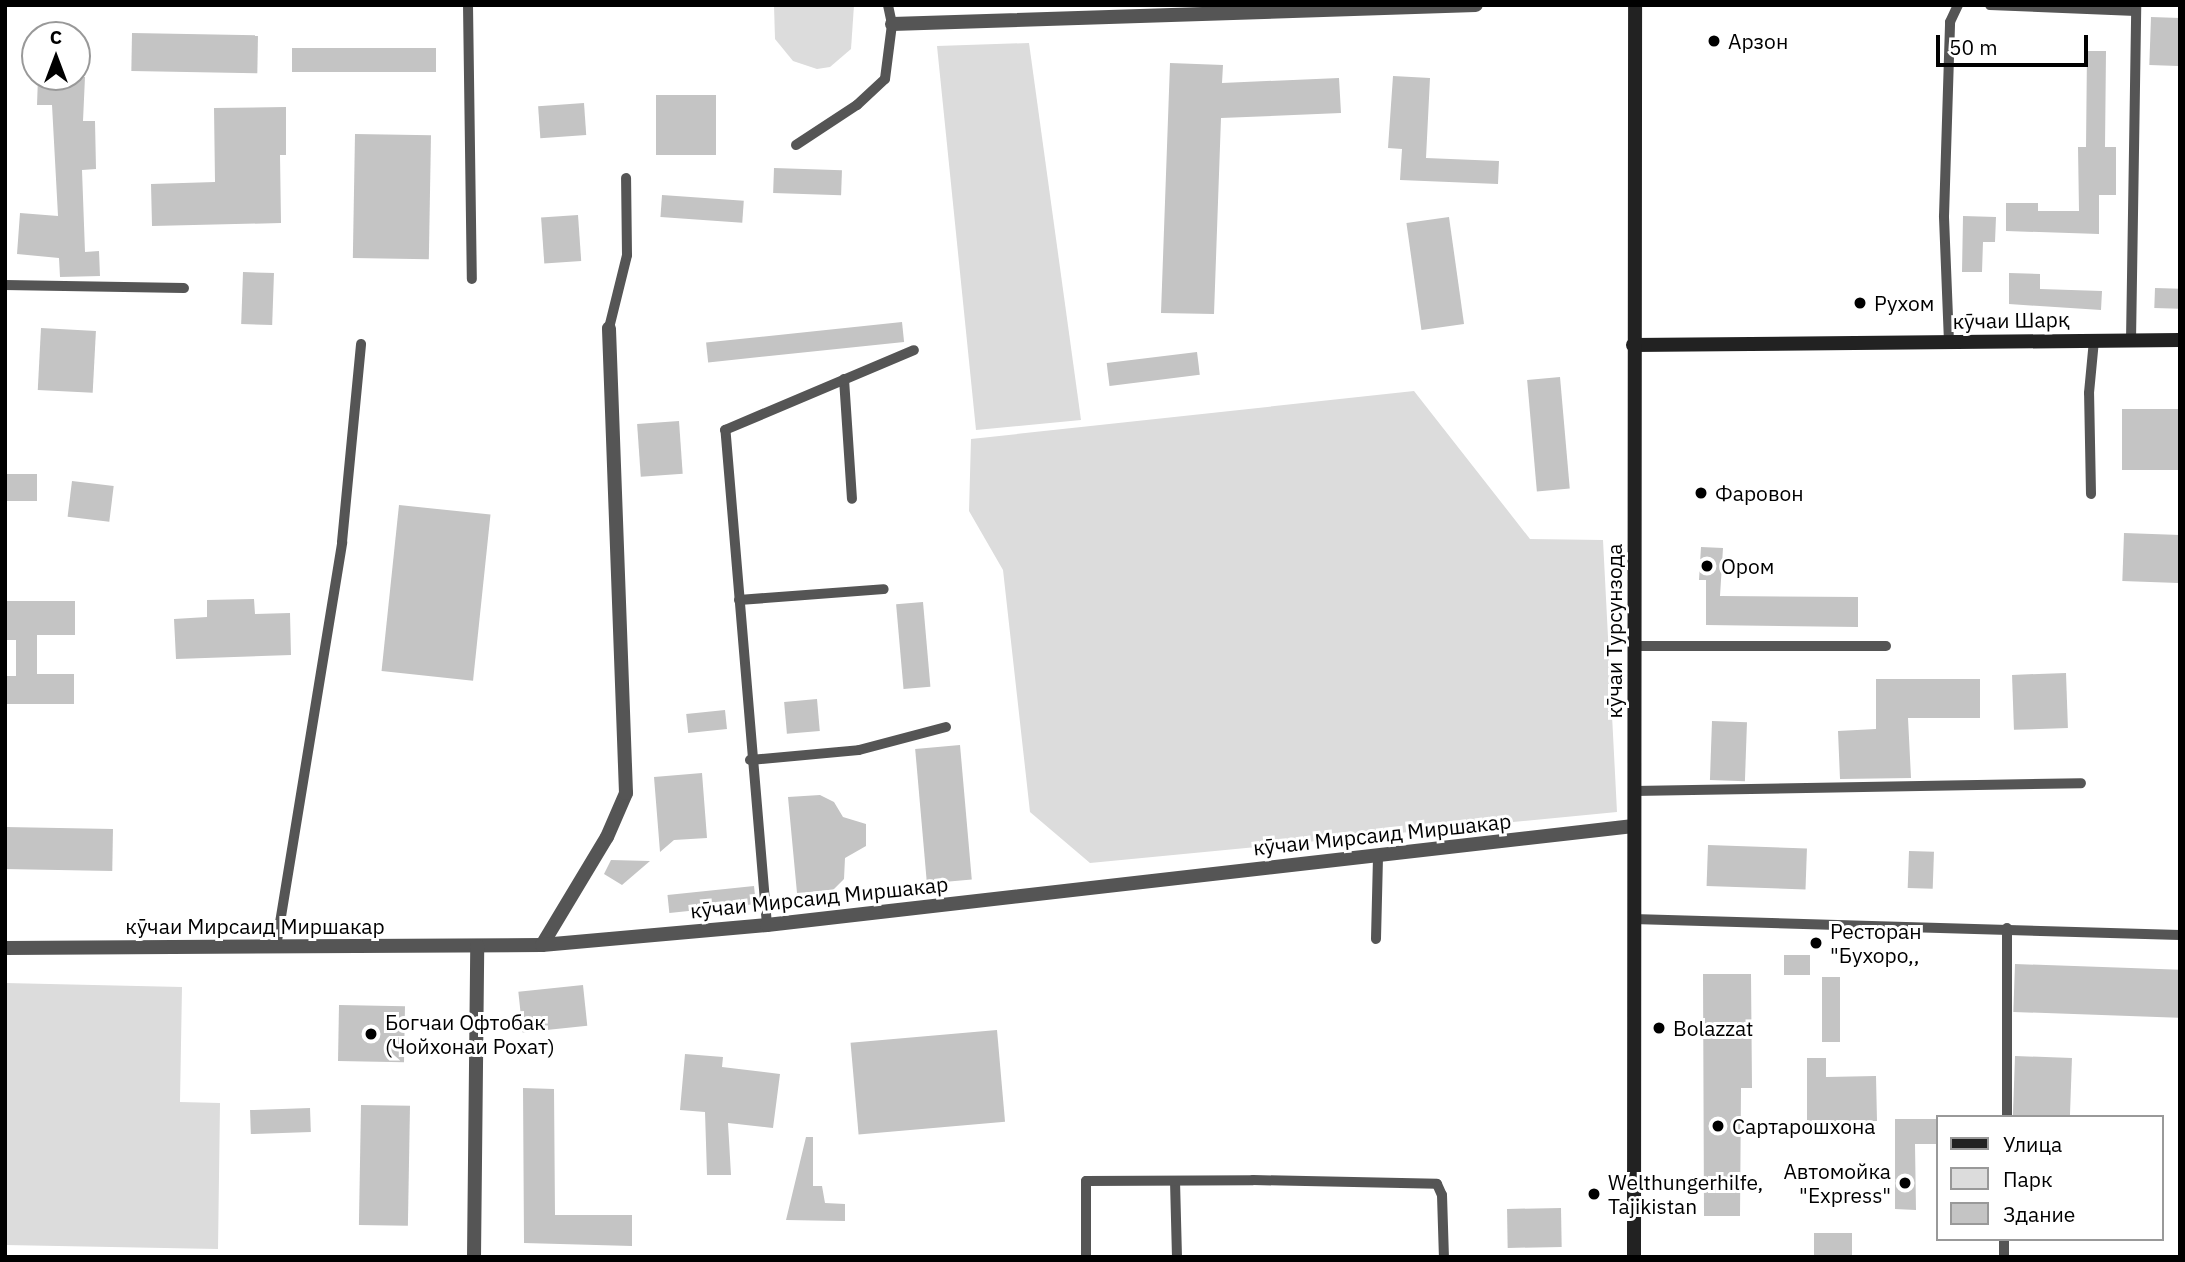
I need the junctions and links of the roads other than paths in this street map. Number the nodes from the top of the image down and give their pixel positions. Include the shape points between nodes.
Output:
1 (468, 5) edge
2 (888, 5) edge
3 (1476, 5) edge
4 (1635, 5) edge
5 (1958, 5) edge
6 (1990, 5) edge
7 (2136, 8) edge
8 (892, 24) junction
9 (796, 145) dead end
10 (626, 178) dead end
11 (472, 279) dead end
12 (5, 285) edge
13 (184, 288) dead end
14 (609, 328) joint
15 (2094, 340) junction
16 (2180, 340) edge
17 (2132, 341) junction
18 (1949, 342) junction
19 (361, 344) dead end
20 (1633, 345) junction
21 (914, 350) dead end
22 (844, 379) junction
23 (2091, 494) dead end
24 (852, 499) dead end
25 (884, 589) dead end
26 (740, 600) junction
27 (1635, 646) junction
28 (1886, 646) dead end
29 (946, 727) dead end
30 (750, 760) junction
31 (2081, 783) dead end
32 (1634, 791) junction
33 (1633, 826) junction
34 (1378, 855) junction
35 (1633, 919) junction
36 (767, 925) junction
37 (2007, 928) junction
38 (2180, 935) edge
39 (1376, 939) dead end
40 (542, 945) junction
41 (477, 946) junction
42 (276, 947) junction
43 (5, 948) edge
44 (2007, 1115) edge
45 (1175, 1181) junction
46 (474, 1257) edge
47 (1086, 1257) edge
48 (1177, 1257) edge
49 (1444, 1257) edge
50 (1634, 1257) edge

1 - 11 lane
2 - 8 lane
3 - 8 street
4 - 20 main road, кӯчаи Турсунзода
5 - 18 lane via 1951,22 1944,216
6 - 7 lane
7 - 17 lane
8 - 9 lane via 885,79 857,105
10 - 14 lane via 627,255
12 - 13 lane
14 - 40 street via 626,793 607,837
15 - 17 main road, кӯчаи Шарқ
15 - 18 main road, кӯчаи Шарқ
15 - 23 lane via 2089,393
16 - 17 main road, кӯчаи Шарқ
18 - 20 main road, кӯчаи Шарқ
19 - 42 lane via 342,542
20 - 27 main road, кӯчаи Турсунзода
21 - 22 lane
22 - 24 lane
22 - 26 lane via 725,430
25 - 26 lane
26 - 30 lane
27 - 28 lane
27 - 32 main road, кӯчаи Турсунзода
29 - 30 lane via 859,750
30 - 36 lane
31 - 32 lane
32 - 33 main road, кӯчаи Турсунзода
33 - 34 street, кӯчаи Мирсаид Миршакар
33 - 35 main road, кӯчаи Турсунзода
34 - 36 street, кӯчаи Мирсаид Миршакар
34 - 39 lane
35 - 37 lane
35 - 50 main road, кӯчаи Турсунзода
36 - 40 street, кӯчаи Мирсаид Миршакар
37 - 38 lane
37 - 44 lane
40 - 41 street, кӯчаи Мирсаид Миршакар
41 - 42 street, кӯчаи Мирсаид Миршакар
41 - 46 street
42 - 43 street, кӯчаи Мирсаид Миршакар
45 - 47 lane via 1086,1181
45 - 48 lane
45 - 49 lane via 1432,1182 1441,1189

